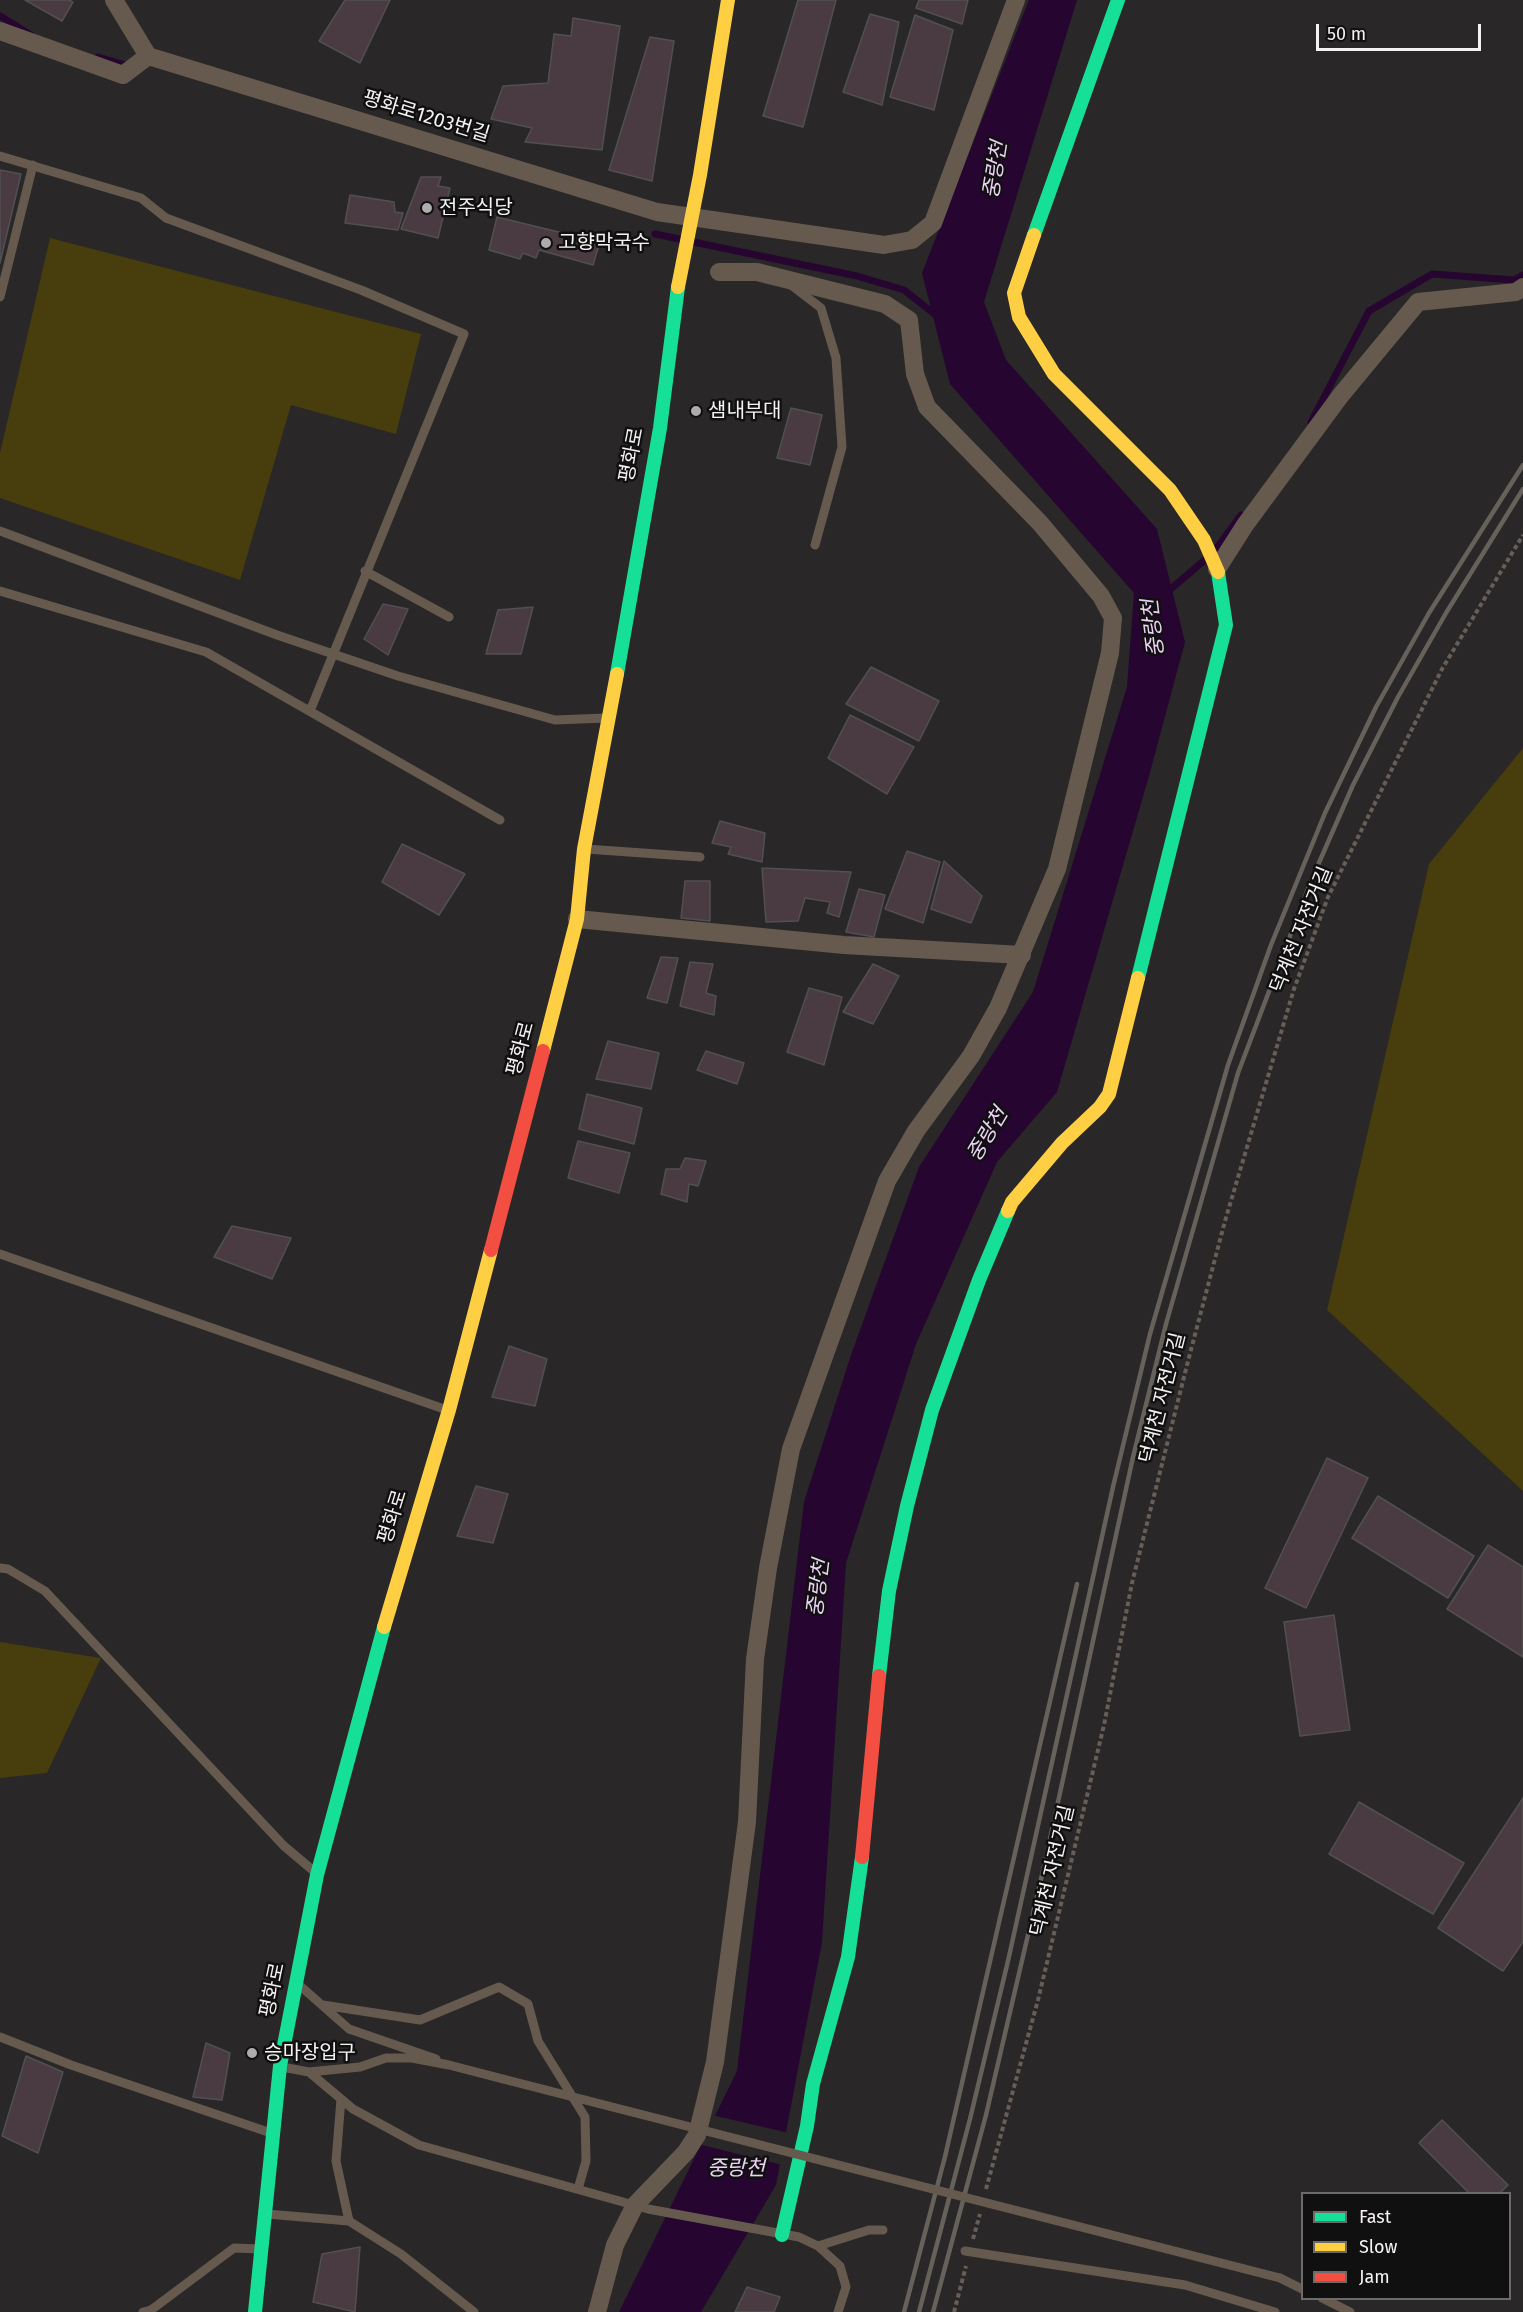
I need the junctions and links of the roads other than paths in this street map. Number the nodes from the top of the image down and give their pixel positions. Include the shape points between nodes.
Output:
1 (114, 0) edge
2 (728, 0) edge
3 (1016, 0) edge
4 (1118, 0) edge
5 (0, 31) edge
6 (148, 56) junction
7 (0, 156) edge
8 (33, 165) junction
9 (690, 224) junction
10 (719, 272) dead end
11 (782, 279) junction
12 (1523, 287) edge
13 (0, 297) edge
14 (0, 531) edge
15 (815, 545) dead end
16 (1215, 564) junction
17 (366, 571) junction
18 (0, 591) edge
19 (449, 616) dead end
20 (331, 654) junction
21 (310, 711) junction
22 (609, 718) junction
23 (500, 820) dead end
24 (584, 849) junction
25 (700, 856) dead end
26 (577, 919) junction
27 (1022, 955) junction
28 (0, 1254) edge
29 (449, 1410) junction
30 (0, 1568) edge
31 (317, 1875) junction
32 (297, 1984) junction
33 (323, 2005) junction
34 (0, 2037) edge
35 (449, 2065) junction
36 (280, 2066) junction
37 (309, 2072) junction
38 (341, 2099) junction
39 (271, 2133) junction
40 (578, 2189) junction
41 (641, 2207) junction
42 (264, 2214) junction
43 (348, 2221) junction
44 (883, 2230) dead end
45 (776, 2234) junction
46 (818, 2246) junction
47 (262, 2249) junction
48 (967, 2252) road end
49 (1301, 2288) edge
50 (1326, 2300) edge
51 (143, 2312) edge
52 (255, 2312) edge
53 (474, 2312) edge
54 (597, 2312) edge
55 (838, 2312) edge
56 (1275, 2312) edge
57 (1350, 2312) edge

1 - 6 street
2 - 9 street, 평화로
3 - 9 street, 평화로1203번길 via 944,198 933,223 912,240 884,246
4 - 16 street via 1014,293 1019,316 1054,374 1170,490 1204,540
5 - 6 street via 123,75
6 - 9 street, 평화로1203번길
7 - 8 lane
8 - 13 lane
8 - 17 lane via 141,198 166,218 361,290 464,334
9 - 22 street, 평화로 via 660,428
10 - 11 street via 757,272
11 - 15 lane via 821,308 836,358 842,447
11 - 27 street via 885,304 909,320 915,374 927,407 1040,523 1101,596 1113,618 1110,653 1057,869
12 - 16 street via 1516,292 1418,302 1341,395
14 - 20 lane
16 - 45 street via 1226,625 1109,1094 1012,1202 932,1410 912,1485 889,1591 868,1817 848,1957
17 - 19 lane
17 - 20 lane
18 - 21 lane via 206,652
20 - 21 lane
20 - 22 lane via 555,720
21 - 23 lane
22 - 24 street, 평화로
24 - 25 lane
24 - 26 street, 평화로
26 - 27 street via 844,945
26 - 29 street, 평화로
27 - 41 street via 971,1056 916,1131 887,1180 791,1449 755,1659 747,1822 715,2062 696,2135
28 - 29 lane
29 - 31 street, 평화로 via 394,1591
30 - 31 lane via 45,1591 284,1846
31 - 32 street, 평화로
32 - 33 lane
32 - 36 street, 평화로
33 - 35 lane via 349,2029
33 - 40 lane via 420,2020 499,1987 528,2004 538,2041 585,2117 585,2161
34 - 39 lane
35 - 37 lane via 386,2058 360,2067
35 - 49 lane, bridge via 1280,2278
36 - 37 lane
36 - 39 street, 평화로
37 - 38 lane
38 - 40 lane via 419,2145
38 - 43 lane via 336,2161
39 - 42 street, 평화로
40 - 41 lane
41 - 45 lane
41 - 54 street via 615,2245
42 - 43 lane
42 - 47 street, 평화로
43 - 53 lane via 401,2254
44 - 46 lane via 868,2230
45 - 46 lane via 799,2237
46 - 55 lane via 840,2266 846,2287
47 - 51 lane via 234,2248
47 - 52 street, 평화로
48 - 56 lane via 1185,2285
50 - 57 lane

